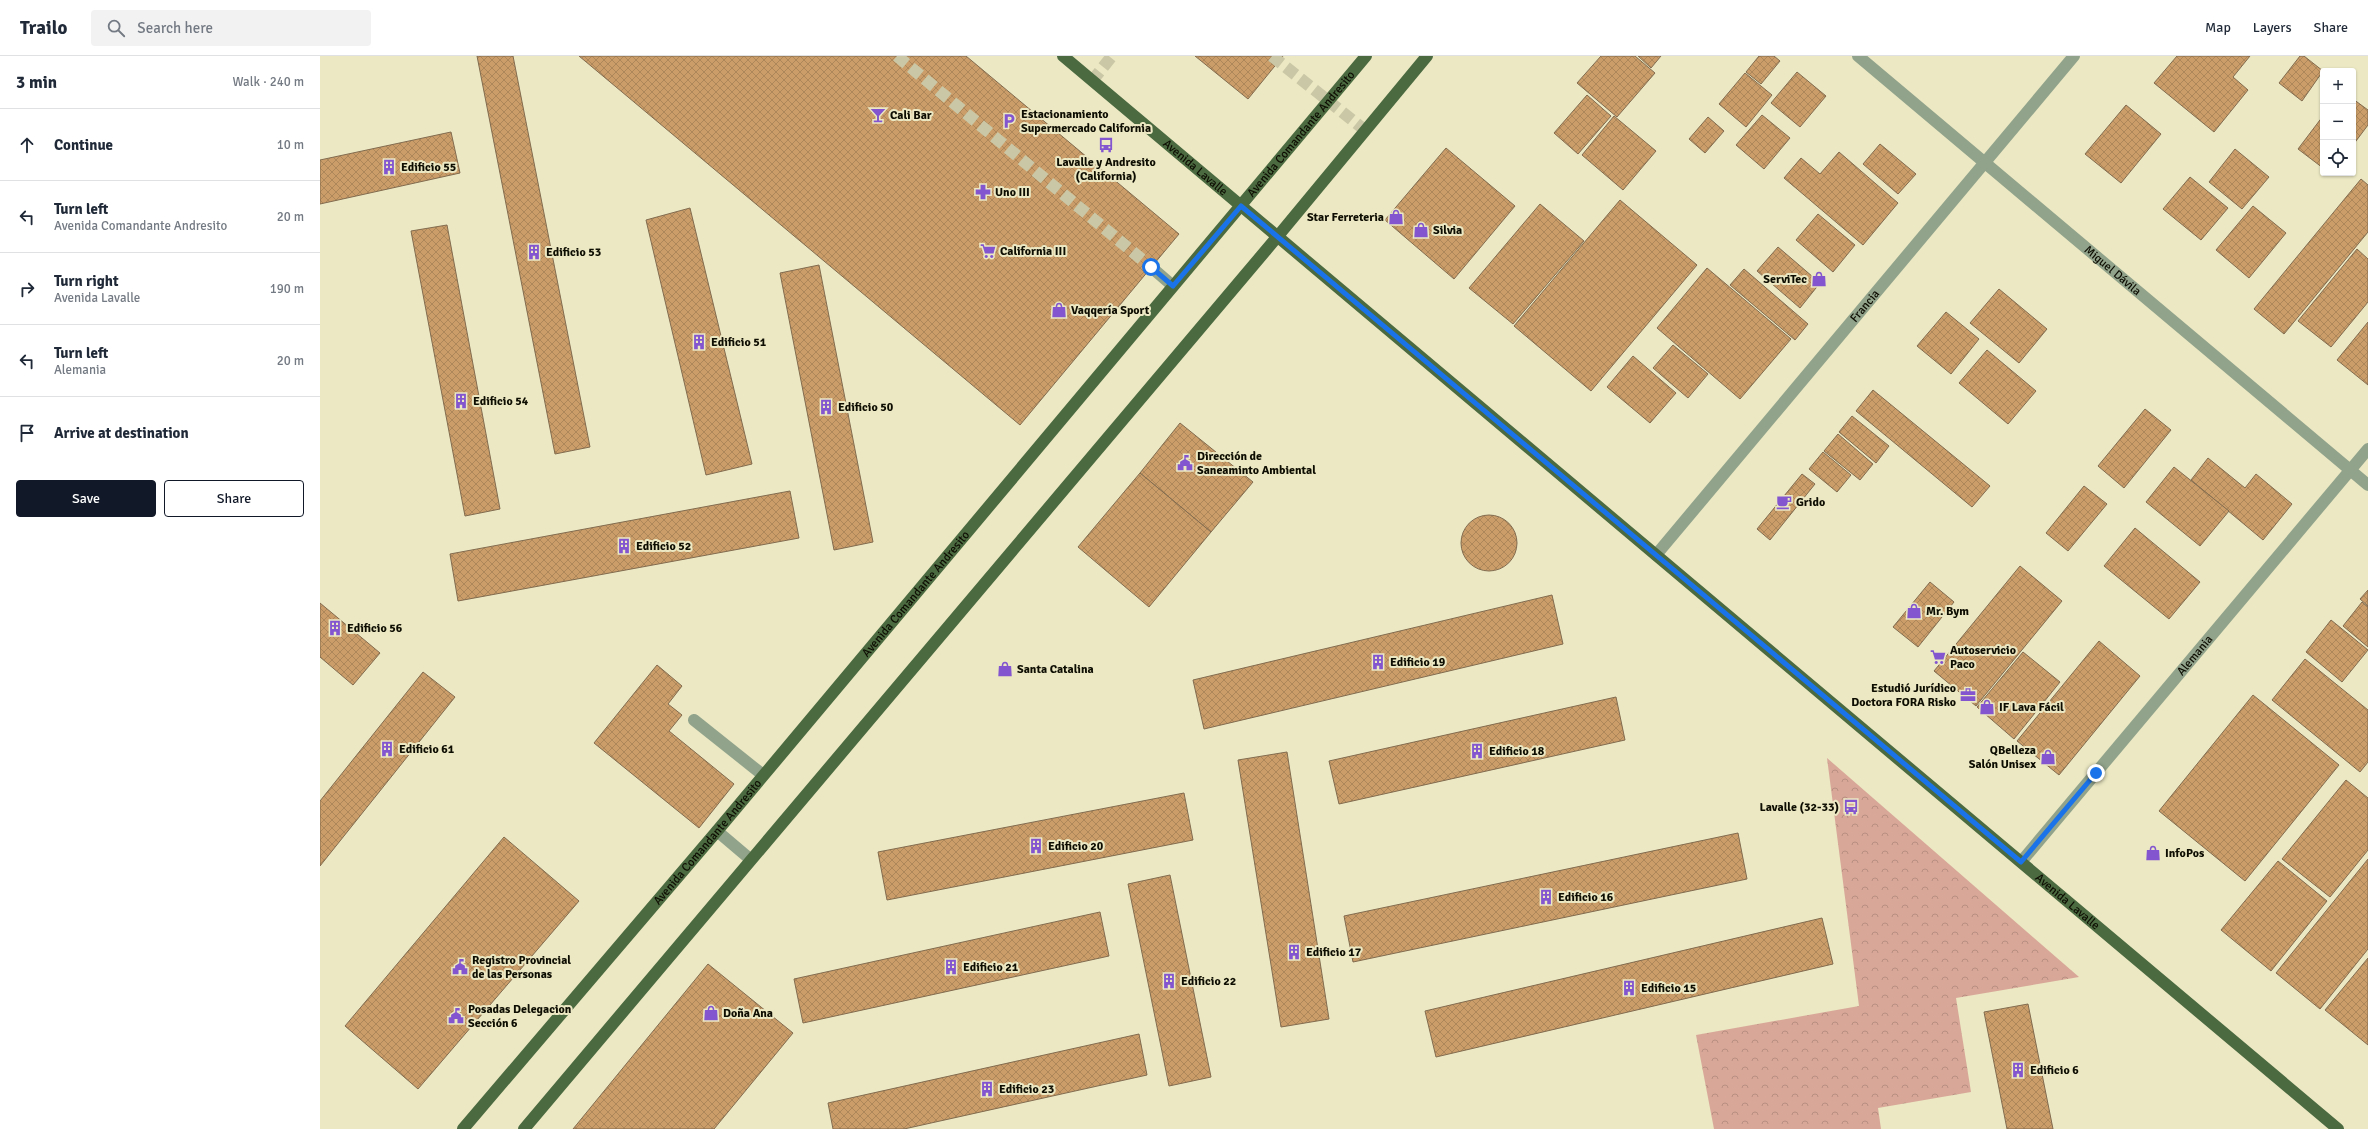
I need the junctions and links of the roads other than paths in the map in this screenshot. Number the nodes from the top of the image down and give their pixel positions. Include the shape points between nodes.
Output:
1 (1063, 56) edge
2 (1366, 56) edge
3 (1427, 56) edge
4 (1858, 56) edge
5 (2074, 56) edge
6 (1984, 162) junction
7 (1241, 206) junction
8 (1278, 236) junction
9 (1151, 267) tunnel mouth
10 (1173, 286) junction
11 (2368, 449) edge
12 (2350, 470) junction
13 (2368, 485) edge
14 (1656, 555) junction
15 (694, 720) dead end
16 (763, 775) junction
17 (716, 831) junction
18 (750, 859) junction
19 (2021, 862) junction
20 (463, 1129) edge
21 (524, 1129) edge
22 (2338, 1129) edge

1 - 7 main road, Avenida Lavalle
2 - 7 main road, Avenida Comandante Andresito
3 - 8 main road
4 - 6 street, Miguel Dávila
5 - 6 street, Francia
6 - 12 street, Miguel Dávila
6 - 14 street, Francia
7 - 8 main road, Avenida Lavalle
7 - 10 main road, Avenida Comandante Andresito
8 - 14 main road, Avenida Lavalle
8 - 18 main road
9 - 10 street
10 - 16 main road, Avenida Comandante Andresito
11 - 12 street, Alemania
12 - 13 street, Miguel Dávila
12 - 19 street, Alemania
14 - 19 main road, Avenida Lavalle
15 - 16 street
16 - 17 main road, Avenida Comandante Andresito
17 - 18 street
17 - 20 main road, Avenida Comandante Andresito
18 - 21 main road
19 - 22 main road, Avenida Lavalle

